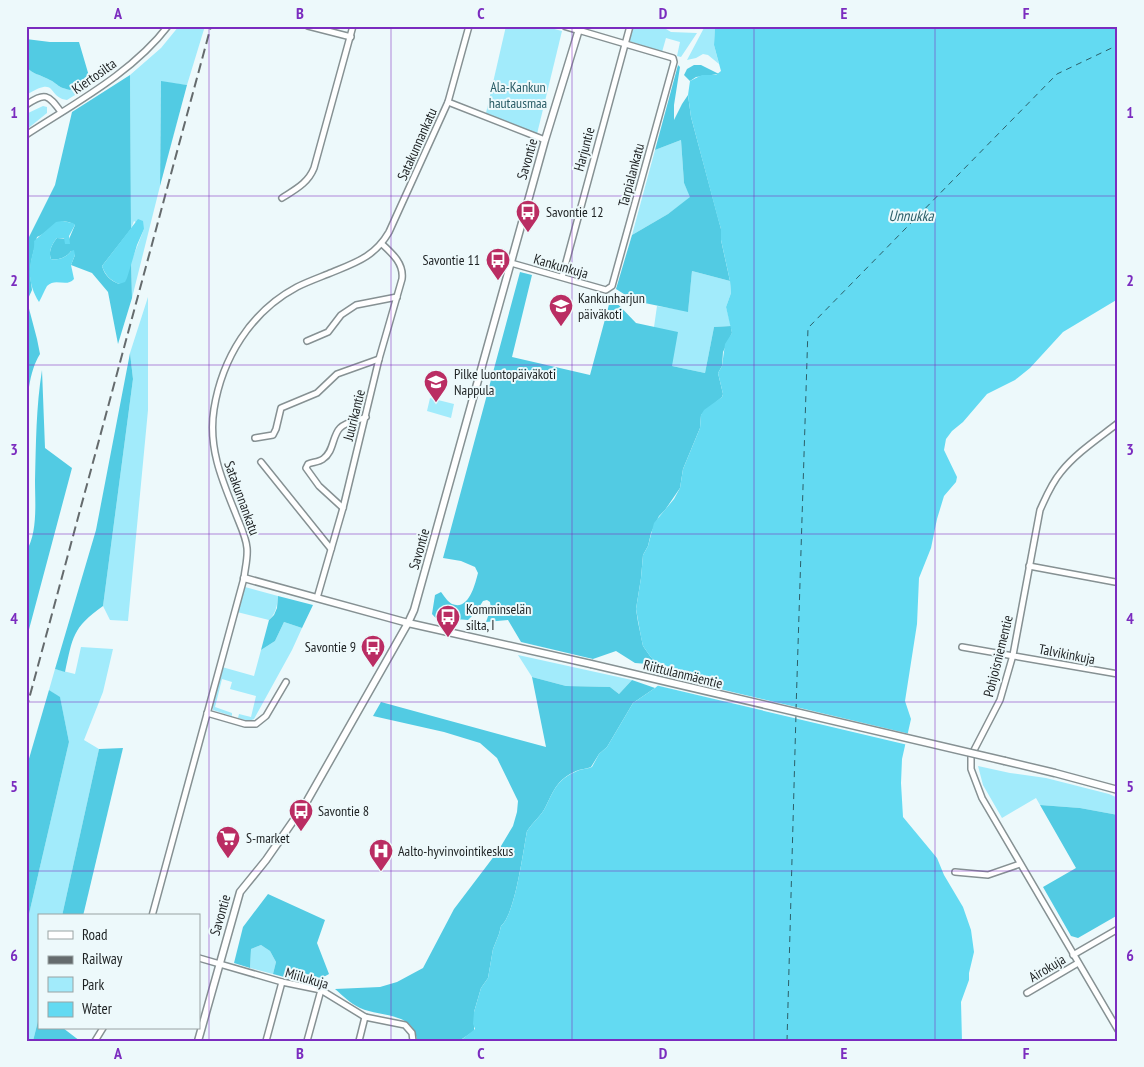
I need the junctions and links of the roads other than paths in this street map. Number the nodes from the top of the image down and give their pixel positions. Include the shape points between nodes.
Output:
1 (168, 26) edge
2 (308, 26) edge
3 (353, 26) edge
4 (468, 26) edge
5 (565, 26) edge
6 (630, 26) edge
7 (579, 28) edge
8 (351, 37) junction
9 (624, 43) junction
10 (448, 102) junction
11 (26, 105) edge
12 (61, 112) junction
13 (26, 135) edge
14 (545, 140) junction
15 (282, 198) dead end
16 (382, 244) junction
17 (511, 262) junction
18 (562, 277) junction
19 (606, 290) joint
20 (397, 297) junction
21 (307, 341) dead end
22 (379, 359) junction
23 (366, 417) junction
24 (1118, 423) edge
25 (255, 438) dead end
26 (261, 462) dead end
27 (343, 508) junction
28 (331, 549) junction
29 (1029, 566) junction
30 (244, 578) junction
31 (1115, 582) dead end
32 (317, 598) junction
33 (408, 623) junction
34 (962, 647) dead end
35 (1013, 655) junction
36 (1118, 674) edge
37 (286, 682) dead end
38 (207, 713) junction
39 (1118, 790) edge
40 (1020, 864) junction
41 (955, 872) dead end
42 (153, 914) edge
43 (1118, 930) edge
44 (1073, 955) junction
45 (200, 958) edge
46 (1078, 962) junction
47 (219, 964) junction
48 (282, 982) junction
49 (321, 990) junction
50 (1027, 993) dead end
51 (365, 1017) junction
52 (102, 1030) edge
53 (1118, 1030) edge
54 (94, 1041) edge
55 (198, 1041) edge
56 (266, 1041) edge
57 (307, 1041) edge
58 (359, 1041) edge
59 (413, 1041) edge

1 - 12 street, Kiertosilta via 135,60
2 - 8 street
3 - 8 street
4 - 10 street, Satakunnankatu
5 - 7 street
6 - 9 street, Harjuntie
7 - 9 street
7 - 14 street, Savontie
8 - 15 street via 311,176
9 - 18 street, Harjuntie
9 - 19 street, Tarpialankatu via 671,57 674,62 612,286
10 - 14 street
10 - 16 street, Satakunnankatu
11 - 12 street via 38,97 47,96
12 - 13 street, Kiertosilta
14 - 17 street, Savontie
16 - 20 street, Juurikantie via 402,268
16 - 30 street, Satakunnankatu via 367,256 297,287 271,305 239,340 225,368 214,410 212,436 221,479 247,547
17 - 18 street, Kankunkuja
17 - 33 street, Savontie via 430,556
18 - 19 street, Kankunkuja
20 - 21 street via 356,306 341,315 328,332
20 - 22 street, Juurikantie
22 - 23 street, Juurikantie
22 - 25 street via 337,374 317,393 281,408 273,435
23 - 27 street, Juurikantie
23 - 27 street via 345,424 338,430 326,458 308,464 306,468 331,499
24 - 29 street, Pohjoisniementie via 1078,454 1049,489 1040,510
26 - 28 street
27 - 28 street, Juurikantie
28 - 32 street, Juurikantie
29 - 31 street
29 - 35 street, Pohjoisniementie
30 - 32 street, Riittulanmäentie
30 - 38 street, Satakunnankatu
32 - 33 street, Riittulanmäentie
33 - 39 street, Riittulanmäentie, bridge
33 - 47 street, Savontie via 307,801 240,892
34 - 35 street, Talvikinkuja
35 - 36 street, Talvikinkuja
35 - 40 street, Pohjoisniementie via 1000,700 972,756 971,769 982,798
37 - 38 street via 263,719 256,724
38 - 42 street, Satakunnankatu
40 - 41 street via 988,874
40 - 44 street, Pohjoisniementie
43 - 44 street
44 - 46 street, Pohjoisniementie
45 - 47 street, Miilukuja
46 - 50 street, Airokuja
46 - 53 street, Pohjoisniementie
47 - 48 street, Miilukuja
47 - 55 street, Savontie
48 - 49 street, Miilukuja
48 - 56 street
49 - 51 street, Miilukuja
49 - 57 street
51 - 58 street
51 - 59 street, Miilukuja via 405,1025 412,1033
52 - 54 street

